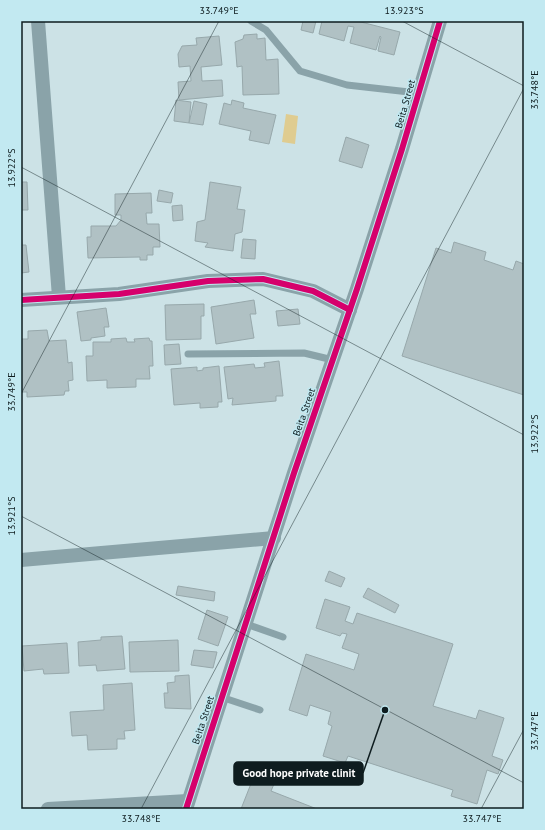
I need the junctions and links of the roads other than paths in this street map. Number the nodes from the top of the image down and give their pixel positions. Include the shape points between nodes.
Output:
1 (38, 21) edge
2 (251, 21) edge
3 (438, 21) edge
4 (418, 93) junction
5 (59, 297) junction
6 (21, 300) edge
7 (350, 310) junction
8 (188, 354) dead end
9 (333, 360) junction
10 (274, 538) junction
11 (21, 560) edge
12 (246, 624) junction
13 (284, 637) dead end
14 (221, 697) junction
15 (260, 710) dead end
16 (187, 805) edge
17 (48, 809) edge

1 - 5 street
2 - 4 lane via 266,30 300,71 347,85
3 - 4 street, Beita Street
4 - 7 street, Beita Street
5 - 6 street
5 - 7 street via 120,294 208,281 263,279 314,291
7 - 9 street, Beita Street
8 - 9 lane via 304,353
9 - 10 street, Beita Street
10 - 11 street
10 - 12 street, Beita Street
12 - 13 lane
12 - 14 street, Beita Street
14 - 15 lane
14 - 16 street, Beita Street
16 - 17 street

